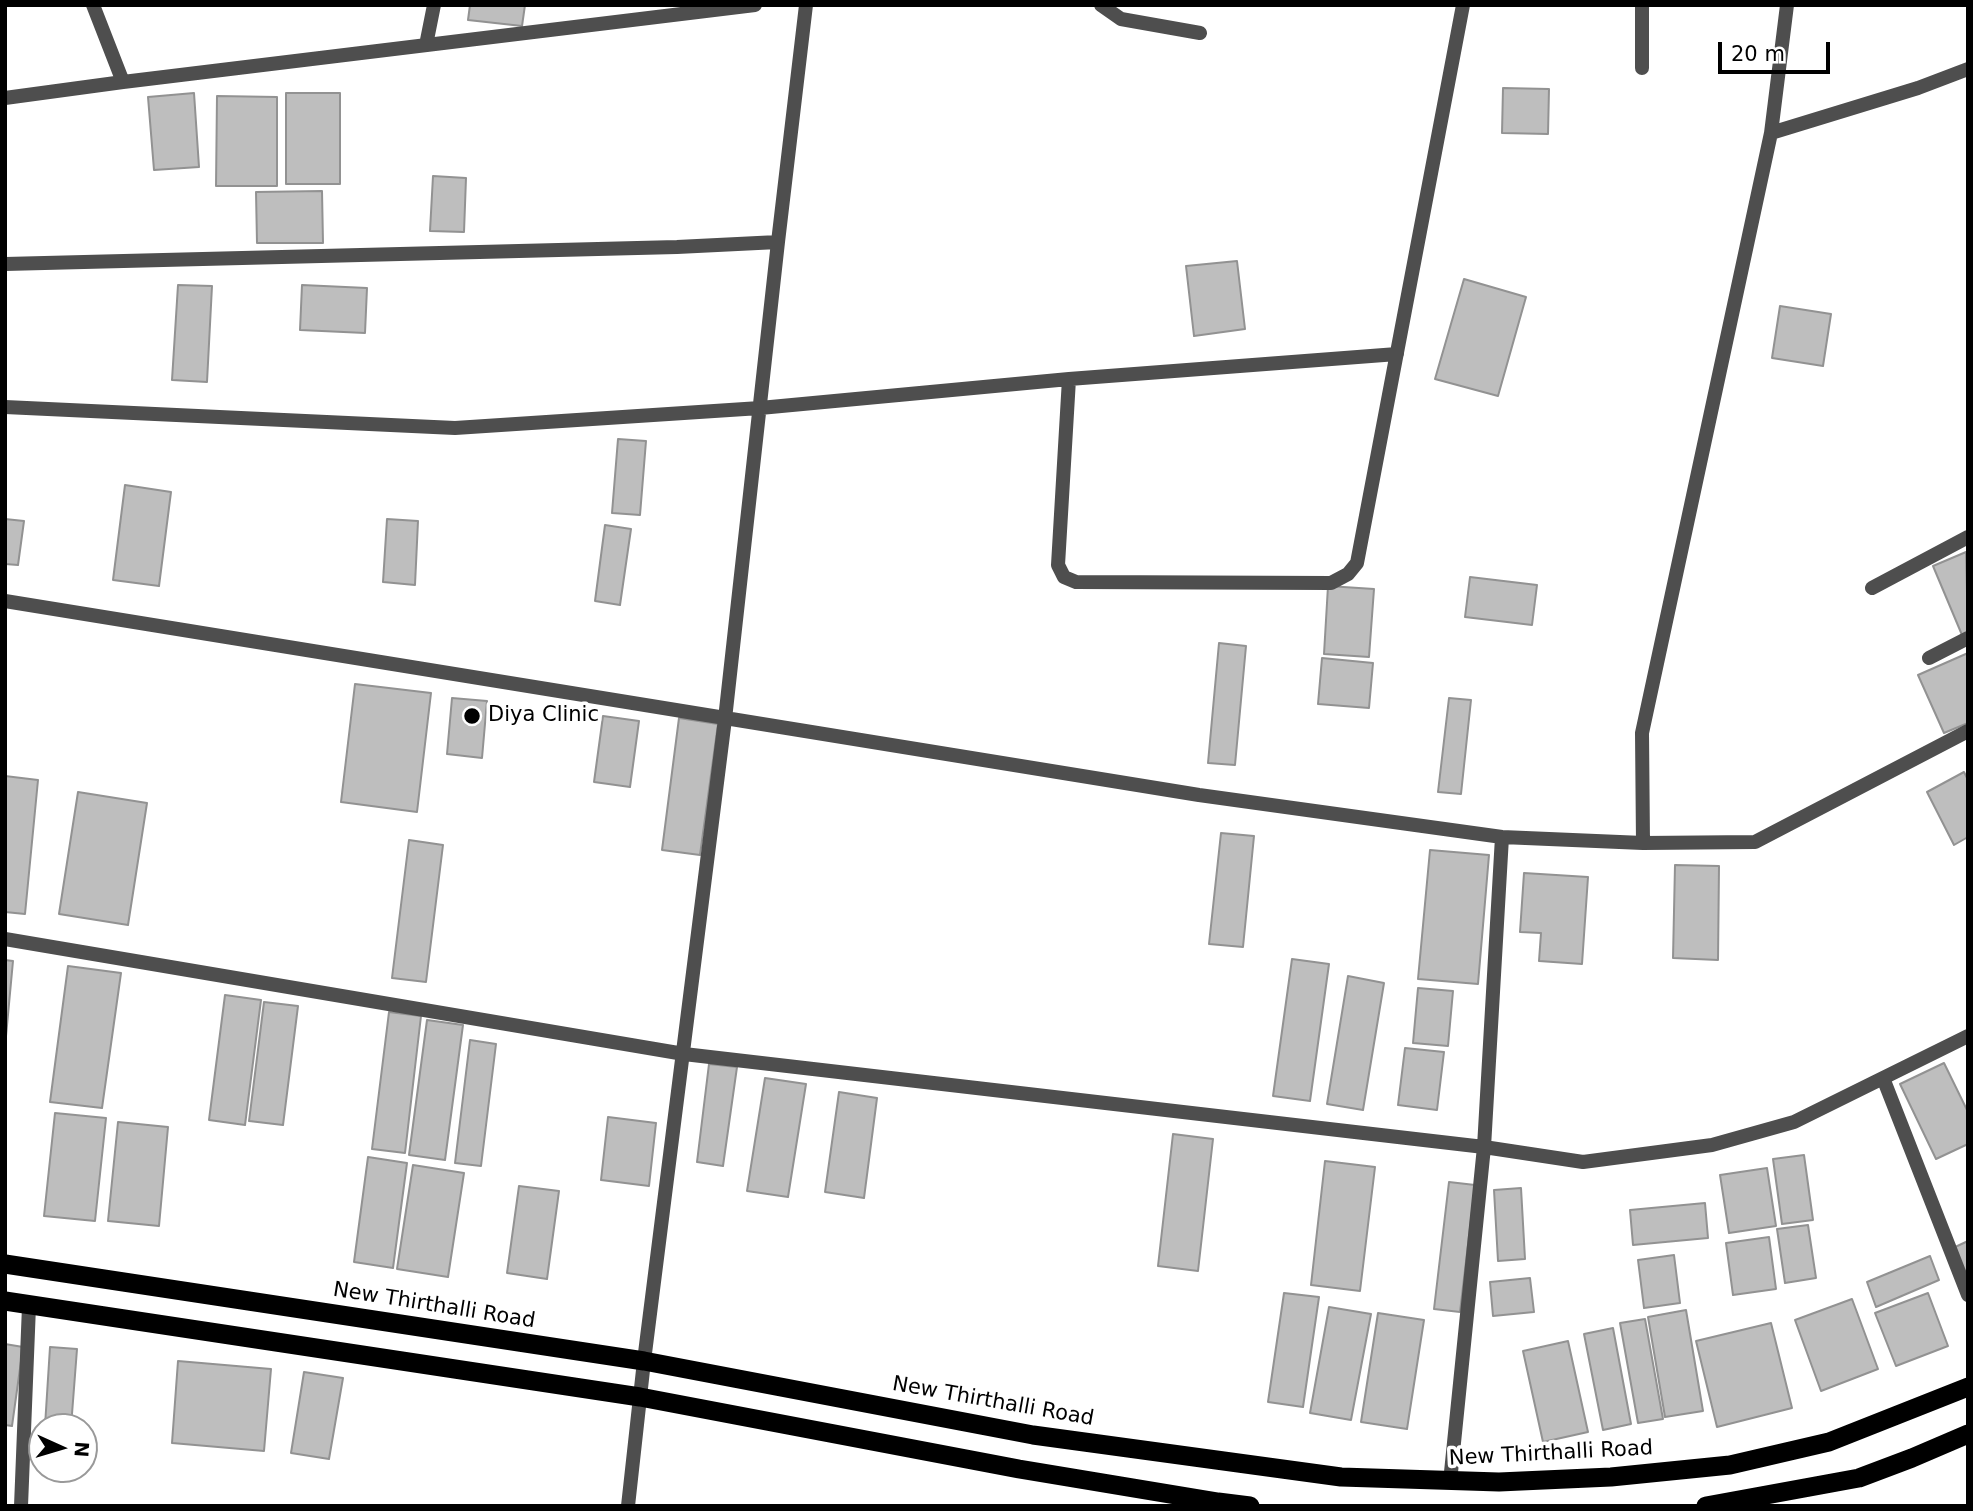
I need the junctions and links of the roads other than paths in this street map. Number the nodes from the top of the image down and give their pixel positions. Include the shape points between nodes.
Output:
1 (93, 5) edge
2 (434, 5) edge
3 (755, 5) edge
4 (806, 5) edge
5 (1101, 5) edge
6 (1464, 5) edge
7 (1642, 5) edge
8 (1787, 5) edge
9 (1200, 33) dead end
10 (426, 45) junction
11 (1642, 68) dead end
12 (1968, 69) edge
13 (123, 82) junction
14 (5, 98) edge
15 (1771, 133) junction
16 (778, 242) junction
17 (5, 264) edge
18 (1397, 354) junction
19 (1069, 379) junction
20 (5, 407) edge
21 (760, 408) junction
22 (1968, 537) edge
23 (1872, 588) dead end
24 (5, 601) edge
25 (1968, 638) edge
26 (1929, 658) dead end
27 (726, 719) junction
28 (1968, 731) edge
29 (1502, 837) junction
30 (1643, 843) junction
31 (5, 939) edge
32 (1968, 1036) edge
33 (684, 1054) junction
34 (1883, 1078) junction
35 (1483, 1147) junction
36 (5, 1264) edge
37 (1968, 1295) edge
38 (5, 1301) edge
39 (29, 1306) junction
40 (644, 1361) junction
41 (1968, 1387) edge
42 (640, 1397) junction
43 (1968, 1434) edge
44 (1450, 1482) junction
45 (21, 1506) edge
46 (628, 1506) edge
47 (1250, 1506) edge
48 (1706, 1506) edge

1 - 13 street
2 - 10 street
3 - 10 street
4 - 16 street
5 - 9 street via 1121,19
6 - 18 street
7 - 11 street
8 - 15 street
10 - 13 street
12 - 15 street
13 - 14 street
15 - 30 street via 1642,733
16 - 17 street
16 - 21 street
18 - 19 street
18 - 19 street via 1357,563 1331,583 1076,582 1064,577 1058,565
19 - 21 street
20 - 21 street via 455,428
21 - 27 street
22 - 23 street
24 - 27 street
25 - 26 street
27 - 29 street via 1199,795
27 - 33 street
28 - 30 street via 1755,842
29 - 30 street
29 - 35 street
31 - 33 street
32 - 34 street
33 - 35 street
33 - 40 street
34 - 35 street via 1794,1122 1712,1145 1583,1162
34 - 37 street
35 - 44 street
36 - 40 highway, New Thirthalli Road
38 - 39 highway
39 - 42 highway
39 - 45 street
40 - 42 street
40 - 44 highway, New Thirthalli Road via 1033,1435 1341,1477
41 - 44 highway, New Thirthalli Road via 1829,1442 1730,1465 1611,1477
42 - 46 street
42 - 47 highway via 1019,1469
43 - 48 highway via 1859,1478

